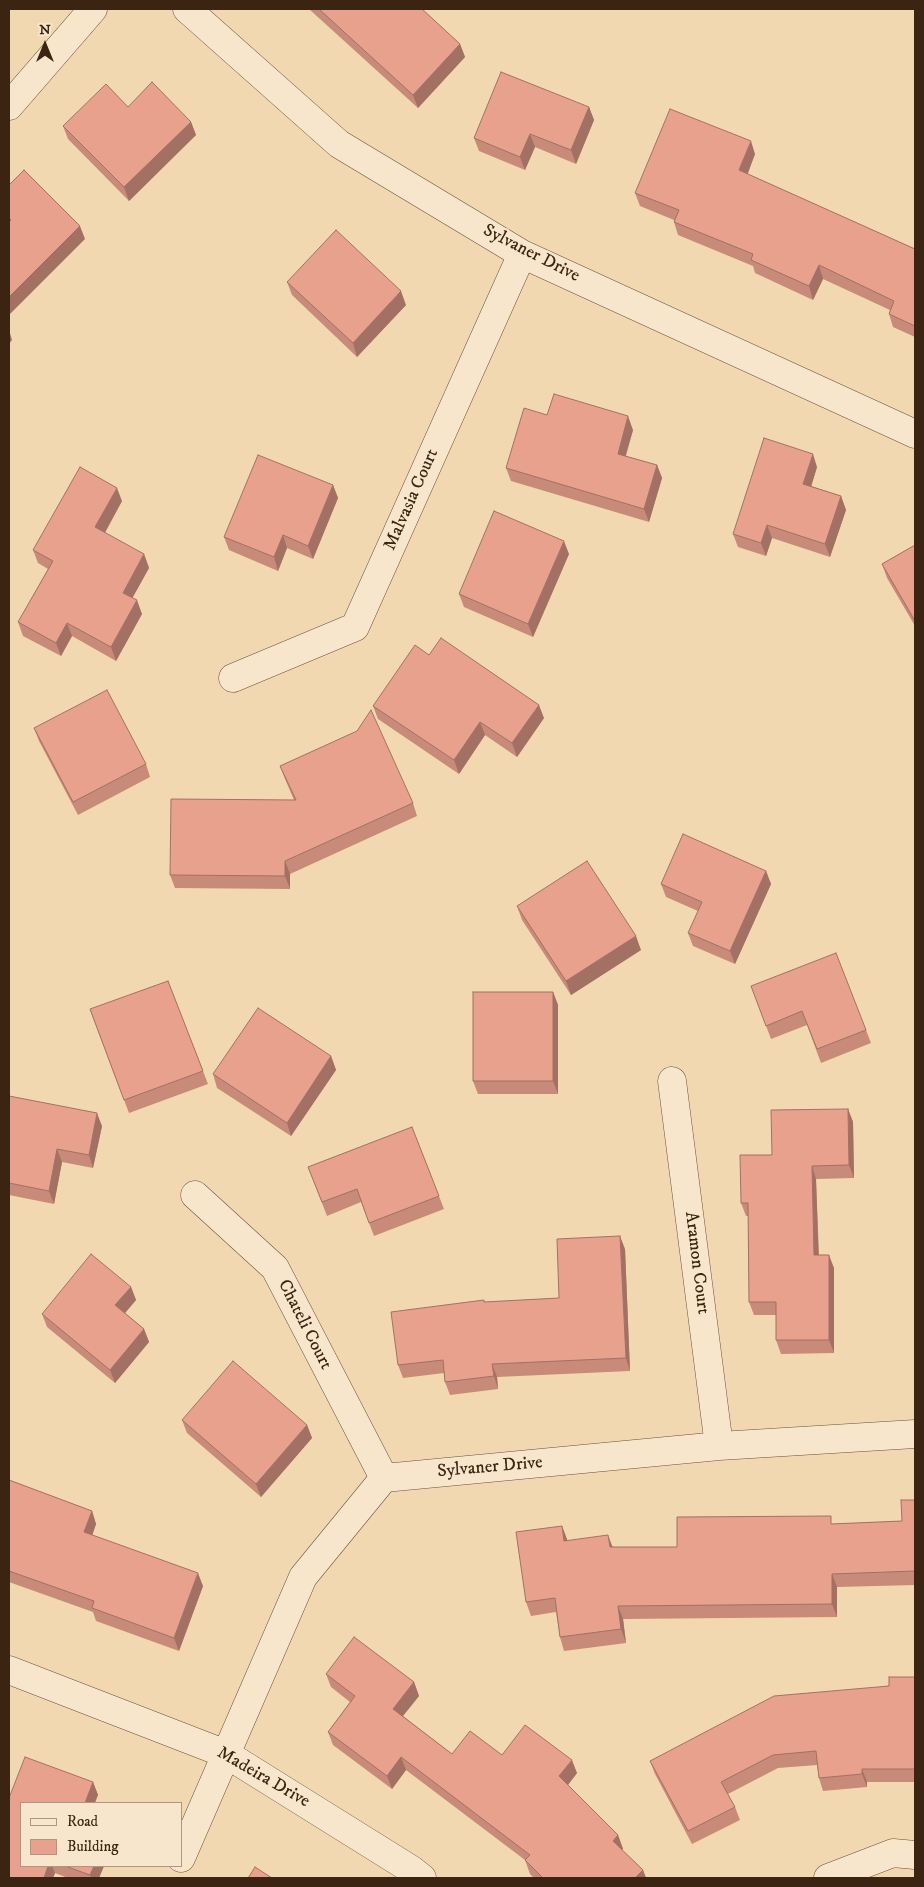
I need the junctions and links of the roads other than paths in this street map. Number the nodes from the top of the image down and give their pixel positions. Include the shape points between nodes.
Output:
1 (93, 9) edge
2 (187, 9) edge
3 (9, 106) edge
4 (522, 254) junction
5 (915, 434) edge
6 (233, 678) dead end
7 (672, 1081) dead end
8 (195, 1195) dead end
9 (915, 1434) edge
10 (719, 1446) junction
11 (384, 1478) junction
12 (9, 1670) edge
13 (226, 1754) junction
14 (915, 1855) edge
15 (182, 1856) edge
16 (422, 1878) edge
17 (828, 1878) edge

1 - 3 street
2 - 4 street, Sylvaner Drive via 338,144
4 - 5 street, Sylvaner Drive
4 - 6 street, Malvasia Court via 355,627
7 - 10 street, Aramon Court
8 - 11 street, Chateli Court via 274,1268
9 - 10 street, Sylvaner Drive
10 - 11 street, Sylvaner Drive
11 - 13 street via 303,1577
12 - 13 street, Madeira Drive
13 - 15 street
13 - 16 street, Madeira Drive
14 - 17 street via 893,1853

